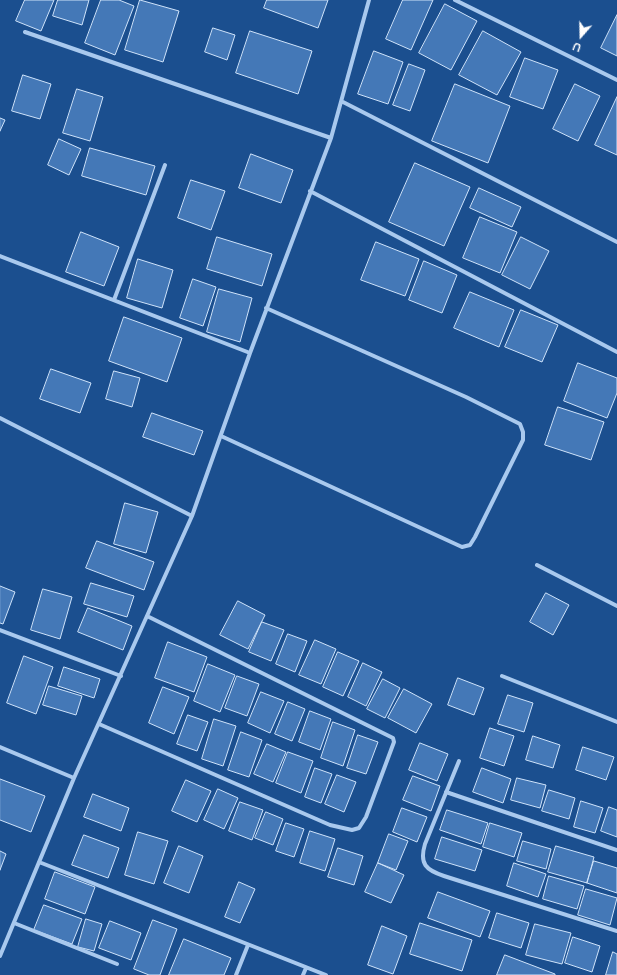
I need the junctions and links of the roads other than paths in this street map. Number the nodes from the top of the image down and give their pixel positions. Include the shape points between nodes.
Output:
1 (369, 0) edge
2 (455, 0) edge
3 (24, 32) dead end
4 (617, 80) edge
5 (343, 102) junction
6 (331, 138) junction
7 (165, 165) dead end
8 (310, 191) junction
9 (617, 242) edge
10 (0, 256) edge
11 (114, 300) junction
12 (266, 308) junction
13 (617, 352) edge
14 (250, 353) junction
15 (0, 418) edge
16 (220, 436) junction
17 (192, 516) junction
18 (537, 565) dead end
19 (617, 606) edge
20 (147, 616) junction
21 (0, 630) edge
22 (120, 676) junction
23 (502, 676) dead end
24 (617, 722) edge
25 (99, 724) junction
26 (0, 747) edge
27 (459, 761) dead end
28 (74, 778) junction
29 (446, 792) junction
30 (617, 850) edge
31 (39, 862) junction
32 (14, 923) junction
33 (617, 931) edge
34 (248, 945) junction
35 (1, 953) edge
36 (117, 964) dead end
37 (306, 968) junction
38 (236, 975) edge
39 (303, 975) edge
40 (326, 975) edge

1 - 5 street
2 - 4 street
3 - 6 street
5 - 6 street
5 - 9 street
6 - 8 street
7 - 11 street
8 - 12 street
8 - 13 street
10 - 11 street
11 - 14 street
12 - 14 street
12 - 16 street via 466,397 520,424 523,440 475,538 470,545 462,547
14 - 16 street
15 - 17 street
16 - 17 street
17 - 20 street
18 - 19 street
20 - 22 street
20 - 25 street via 393,738 394,742 366,817 359,828 352,830 330,825
21 - 22 street
22 - 25 street
23 - 24 street
25 - 28 street
26 - 28 street
27 - 29 street
28 - 31 street
29 - 30 street
29 - 33 street via 422,853 427,868 444,876
31 - 32 street
31 - 34 street
32 - 35 street
32 - 36 street
34 - 37 street
34 - 38 street
37 - 39 street
37 - 40 street

